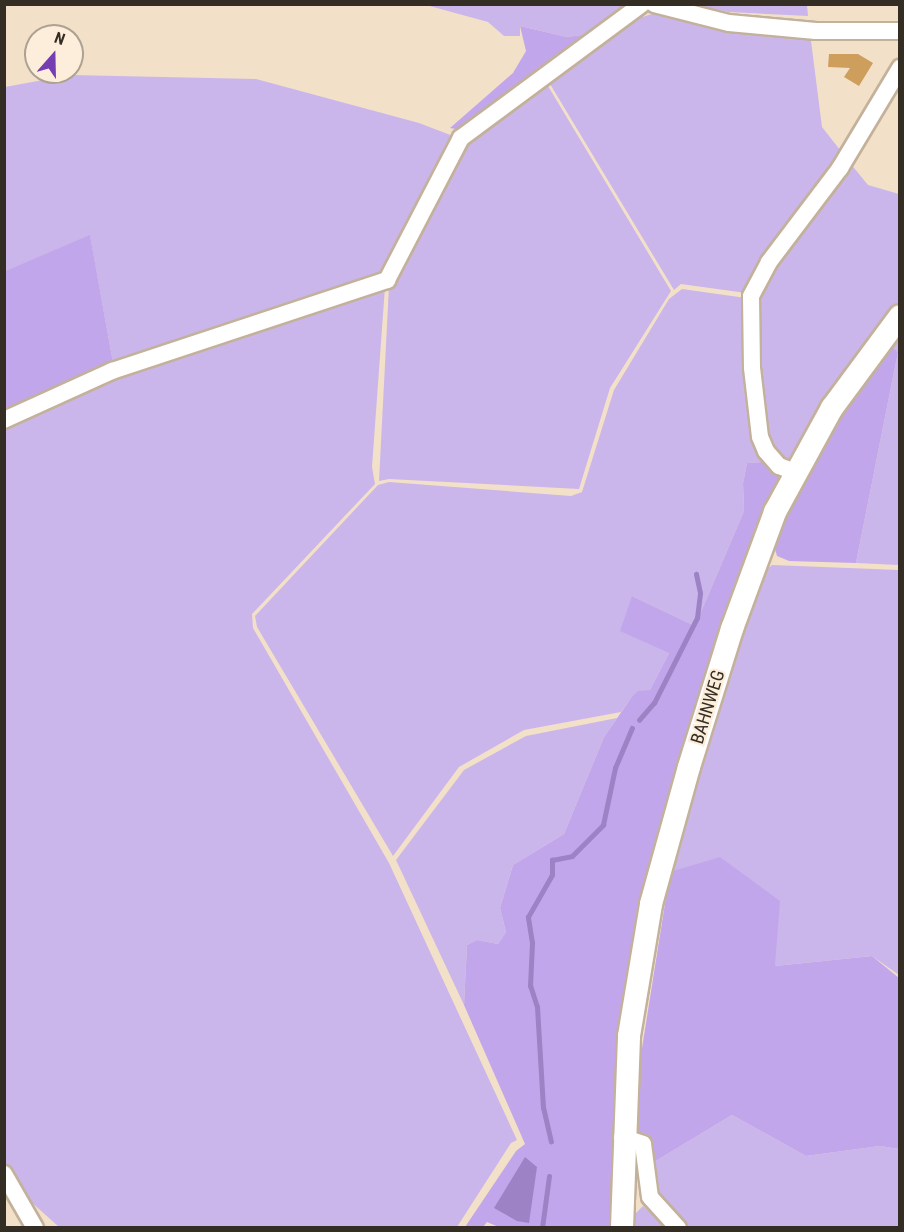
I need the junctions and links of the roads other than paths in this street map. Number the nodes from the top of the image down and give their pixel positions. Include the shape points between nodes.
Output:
1 (642, 4) edge
2 (654, 4) edge
3 (900, 31) edge
4 (900, 68) edge
5 (900, 316) edge
6 (4, 420) edge
7 (795, 472) junction
8 (622, 1137) junction
9 (4, 1174) edge
10 (36, 1225) edge
11 (622, 1227) edge
12 (678, 1227) edge

1 - 6 street via 461,138 387,280 112,371
2 - 3 street via 729,23 816,31
4 - 7 street via 840,168 769,262 751,296 752,368 760,437 779,466
5 - 7 main road, BAHNWEG via 832,408
7 - 8 main road, BAHNWEG via 775,512 732,629 651,904 629,1036
8 - 11 main road, BAHNWEG
8 - 12 street via 643,1144 650,1197
9 - 10 street

